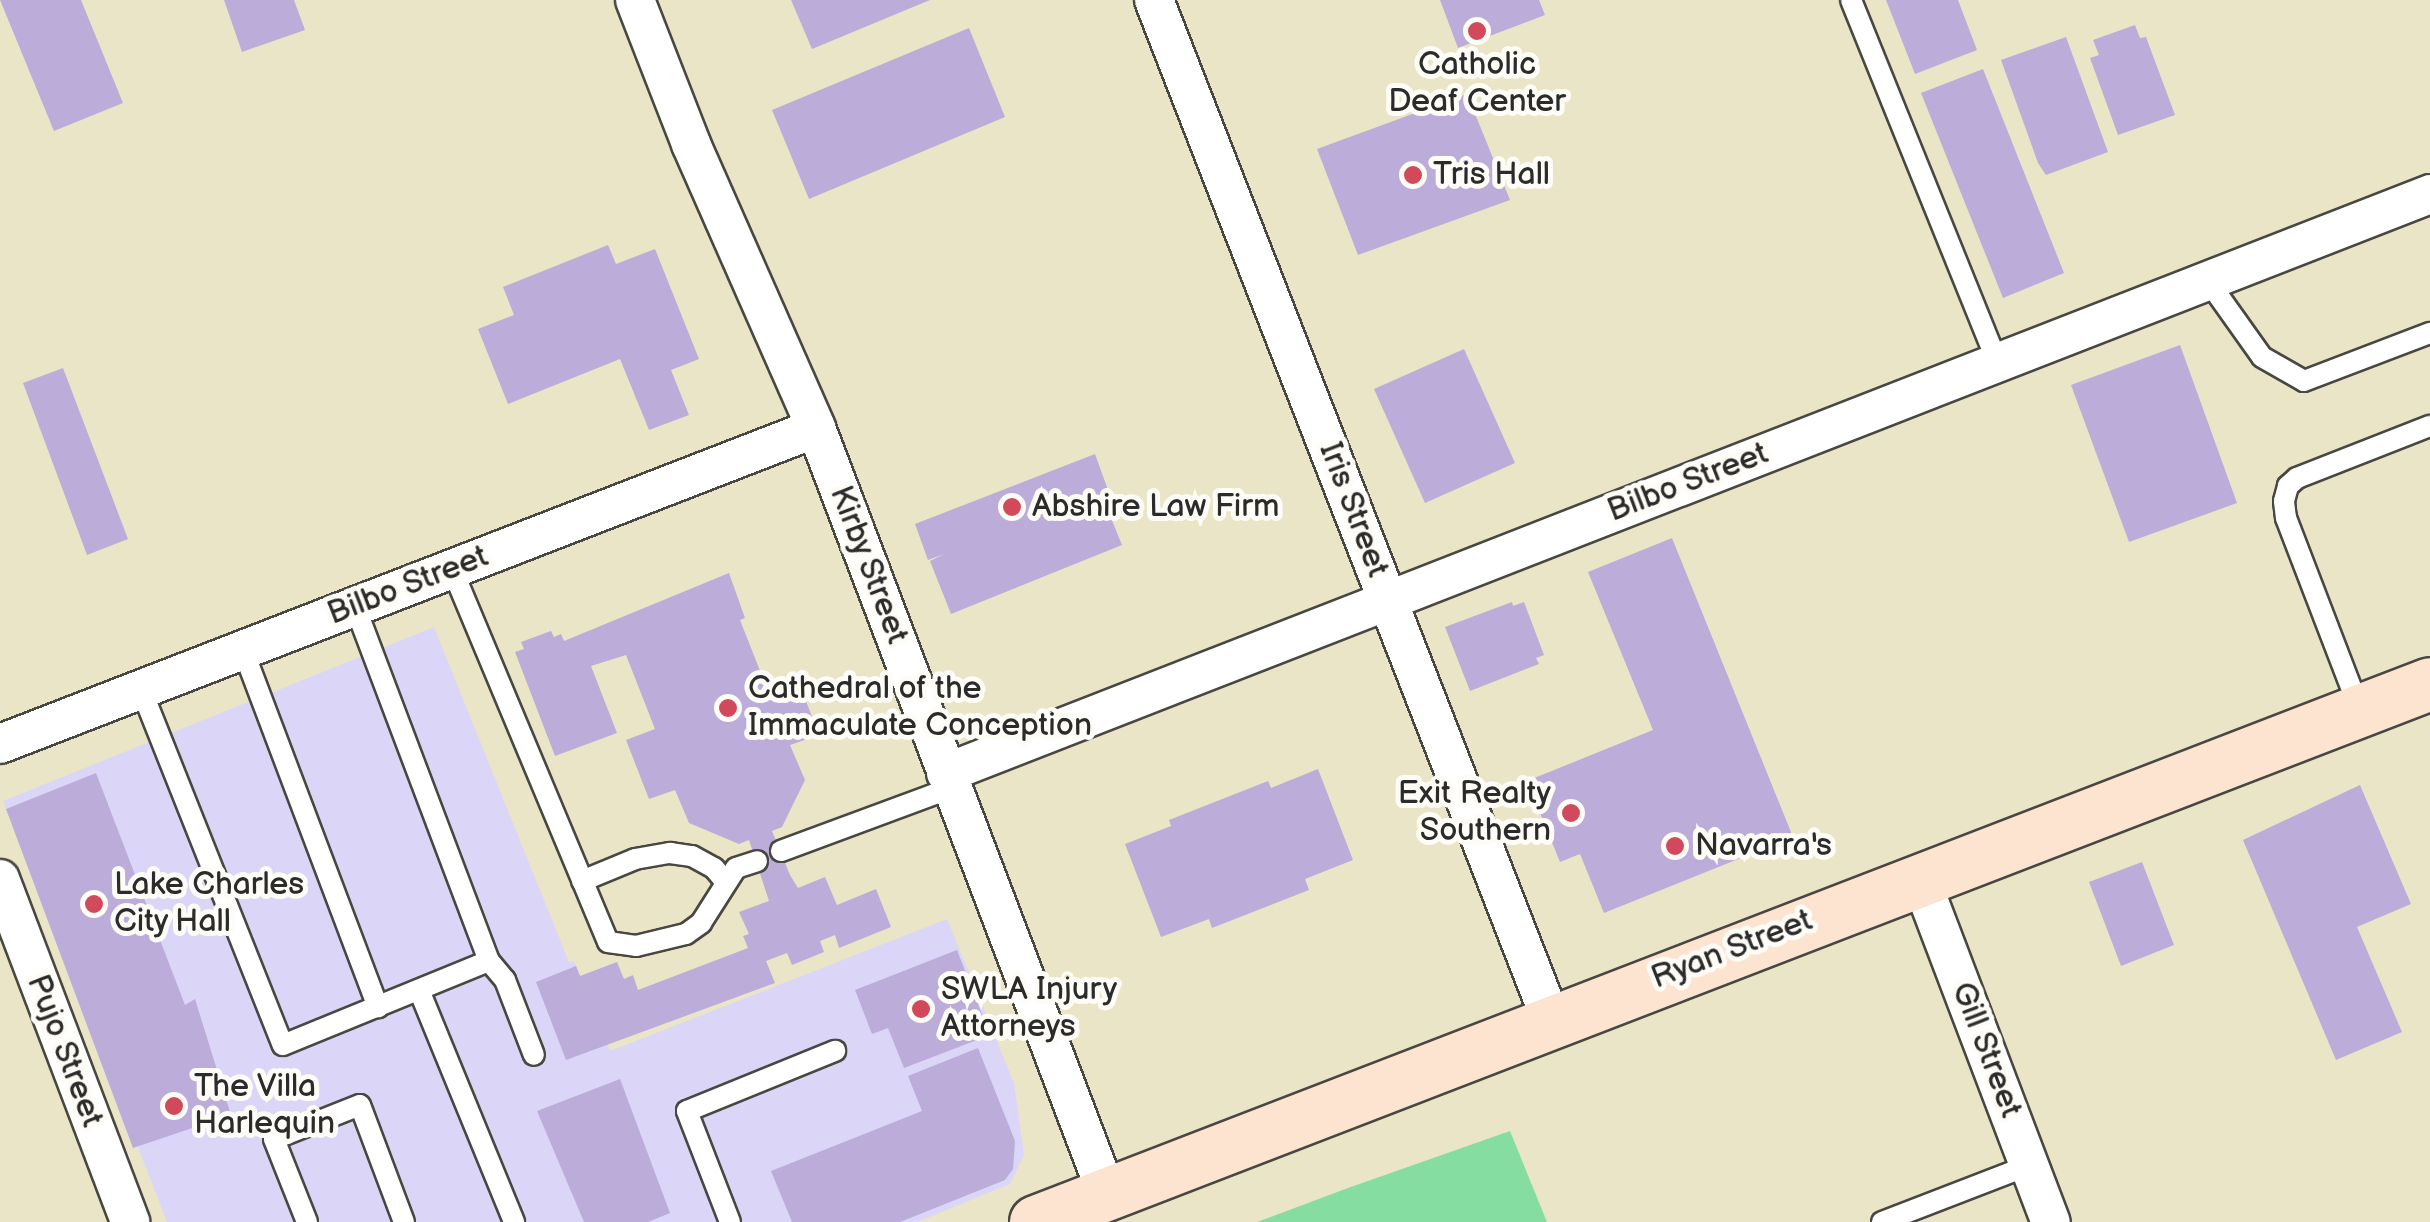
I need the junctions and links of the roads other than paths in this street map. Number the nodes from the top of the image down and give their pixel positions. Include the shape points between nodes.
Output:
1 (634, 0) edge
2 (1154, 0) edge
3 (1851, 0) edge
4 (2430, 194) edge
5 (2208, 280) junction
6 (2430, 333) edge
7 (1997, 362) junction
8 (2430, 426) edge
9 (816, 428) junction
10 (452, 569) junction
11 (1388, 600) junction
12 (355, 606) junction
13 (243, 650) junction
14 (2430, 684) edge
15 (141, 689) junction
16 (2360, 710) junction
17 (0, 744) edge
18 (948, 780) junction
19 (781, 851) dead end
20 (757, 860) dead end
21 (1920, 878) junction
22 (0, 879) edge
23 (724, 880) junction
24 (582, 881) junction
25 (489, 961) junction
26 (419, 990) junction
27 (378, 1007) junction
28 (1551, 1020) junction
29 (834, 1051) dead end
30 (534, 1054) dead end
31 (2030, 1165) junction
32 (1107, 1194) junction
33 (130, 1222) edge
34 (307, 1222) edge
35 (404, 1222) edge
36 (514, 1222) edge
37 (730, 1222) edge
38 (1036, 1222) edge
39 (1882, 1222) edge
40 (2052, 1222) edge

1 - 9 street, Kirby Street
2 - 11 street, Iris Street
3 - 7 lane
4 - 5 street, Bilbo Street
5 - 6 lane via 2262,357 2304,381
5 - 7 street, Bilbo Street
7 - 11 street, Bilbo Street
8 - 16 lane via 2296,478 2284,501
9 - 10 street, Bilbo Street
9 - 18 street, Kirby Street
10 - 12 street, Bilbo Street
10 - 24 lane
11 - 18 street, Bilbo Street
11 - 28 street, Iris Street
12 - 13 street, Bilbo Street
12 - 25 lane
13 - 15 street, Bilbo Street
13 - 27 lane
14 - 16 main road, Ryan Street
15 - 17 street, Bilbo Street
15 - 27 lane via 283,1045
16 - 21 main road, Ryan Street
18 - 19 lane
18 - 32 street, Kirby Street
20 - 23 lane
21 - 28 main road, Ryan Street
21 - 31 street, Gill Street
22 - 33 street, Pujo Street
23 - 24 lane via 692,856 670,853
23 - 24 lane via 701,923 686,934 636,946 608,942
25 - 26 lane
25 - 30 lane via 505,980
26 - 27 lane
26 - 36 lane
28 - 32 main road, Ryan Street
29 - 37 lane via 686,1112
31 - 39 lane
31 - 40 street, Gill Street
32 - 38 main road, Ryan Street
34 - 35 lane via 274,1139 360,1105

